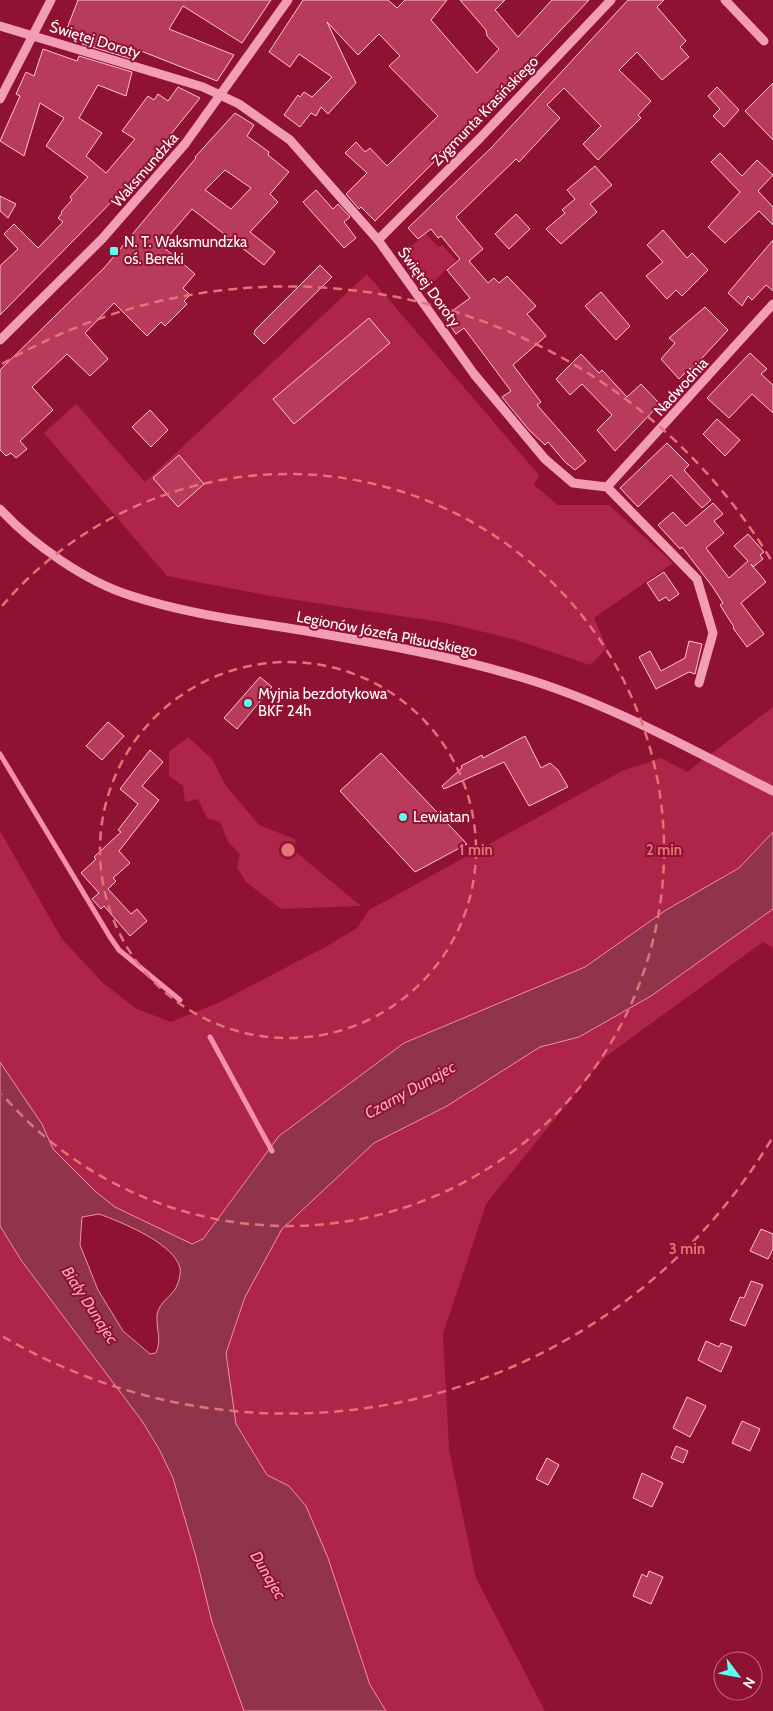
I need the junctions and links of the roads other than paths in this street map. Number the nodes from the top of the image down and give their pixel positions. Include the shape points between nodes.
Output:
1 (50, 0) edge
2 (288, 0) edge
3 (611, 0) edge
4 (725, 0) edge
5 (0, 26) edge
6 (31, 36) junction
7 (764, 41) dead end
8 (221, 96) junction
9 (0, 99) edge
10 (378, 240) junction
11 (773, 304) edge
12 (0, 340) edge
13 (607, 488) junction
14 (0, 509) edge
15 (699, 683) dead end
16 (773, 790) edge

1 - 6 street
2 - 8 street, Waksmundzka
3 - 10 street, Zygmunta Krasińskiego
4 - 7 street
5 - 6 street, Świętej Doroty
6 - 8 street, Świętej Doroty via 203,87
6 - 9 street
8 - 10 street, Świętej Doroty via 239,104 290,140
8 - 12 street, Waksmundzka via 185,144 108,233
10 - 13 street, Świętej Doroty via 474,374 545,458 573,482
11 - 13 street, Nadwodnia
13 - 15 street via 696,579 713,633
14 - 16 street, Legionów Józefa Piłsudskiego via 56,556 130,596 184,610 412,650 483,666 576,696

